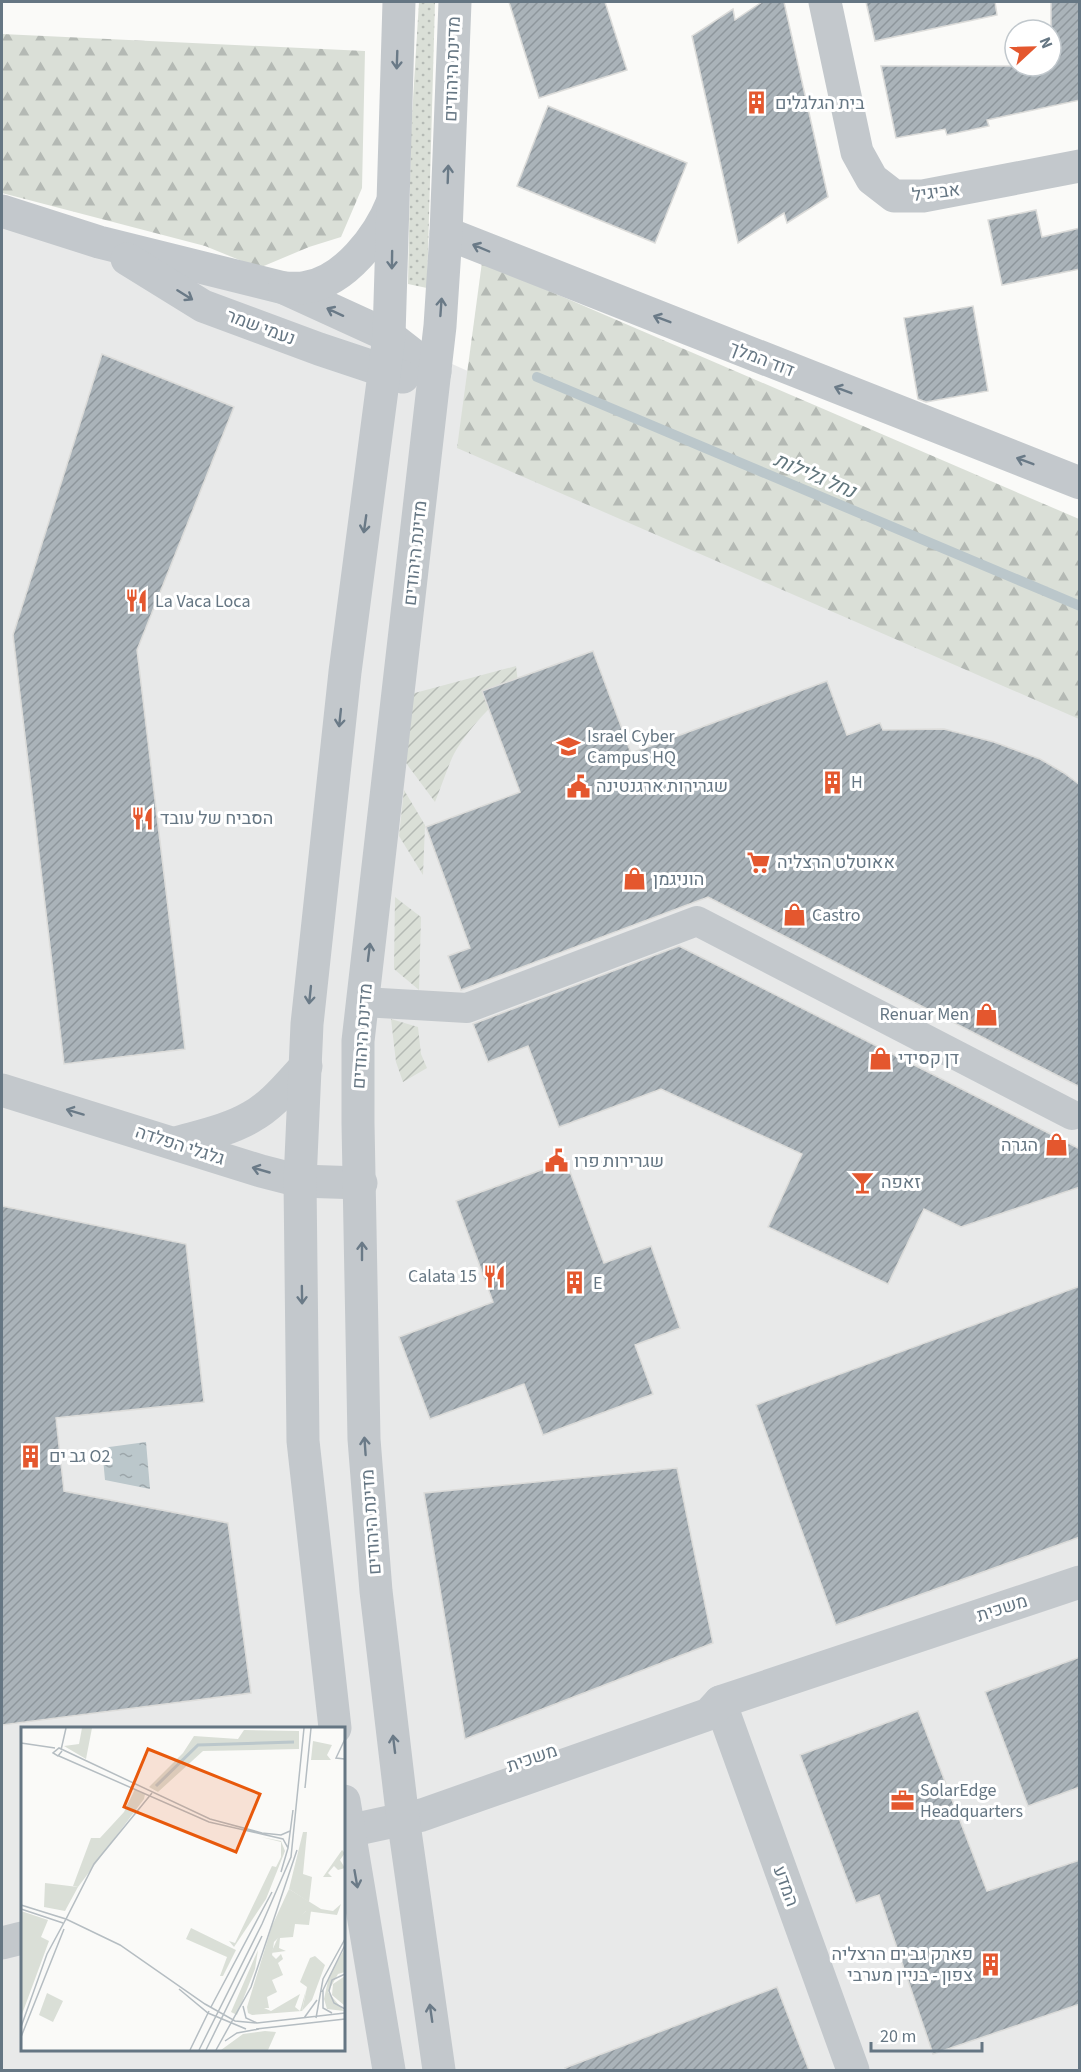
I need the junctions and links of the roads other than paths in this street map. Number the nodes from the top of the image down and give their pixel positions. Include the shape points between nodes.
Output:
1 (399, 2) edge
2 (455, 2) edge
3 (825, 2) edge
4 (1080, 166) edge
5 (393, 202) junction
6 (2, 211) edge
7 (446, 233) junction
8 (99, 242) junction
9 (284, 288) junction
10 (388, 336) junction
11 (319, 349) junction
12 (384, 370) junction
13 (434, 380) junction
14 (378, 422) junction
15 (1080, 483) edge
16 (363, 1002) junction
17 (306, 1066) junction
18 (2, 1090) edge
19 (1072, 1115) dead end
20 (176, 1143) junction
21 (300, 1181) junction
22 (360, 1183) junction
23 (1080, 1582) edge
24 (720, 1702) junction
25 (335, 1727) edge
26 (402, 1811) junction
27 (345, 1821) edge
28 (21, 1938) edge
29 (2, 1943) edge
30 (389, 2070) edge
31 (439, 2070) edge
32 (853, 2070) edge

1 -> 5 street
7 -> 2 street, מדינת היהודים
3 - 4 street, אביגיל via 857,152 872,179 894,196 923,196
5 - 9 street via 382,224 353,261 323,282
5 -> 10 street
6 - 8 street, נעמי שמר
13 -> 7 street, מדינת היהודים
15 -> 7 street, דוד המלך
8 - 9 street, נעמי שמר
8 -> 11 street, נעמי שמר via 203,306
10 -> 9 street, נעמי שמר
10 - 12 street
10 - 13 street, נעמי שמר
11 - 12 street, נעמי שמר
11 - 14 street via 351,379
12 - 13 street, נעמי שמר
12 - 14 street
16 -> 13 street, מדינת היהודים
14 -> 17 street via 345,672 307,1024
16 - 19 street via 467,1008 697,921
16 - 22 street, מדינת היהודים via 358,1053
17 - 20 street via 277,1098 251,1118
17 - 21 street
20 -> 18 street, גלגלי הפלדה
21 -> 20 street, גלגלי הפלדה
21 - 22 street, גלגלי הפלדה
21 -> 25 street via 303,1442
26 -> 22 street, מדינת היהודים via 376,1591 364,1439
23 - 24 street, משכית
24 - 26 street, משכית via 704,1699
24 - 32 street, המדע
26 - 27 street, משכית
31 -> 26 street, מדינת היהודים
27 -> 30 street
28 - 29 street

